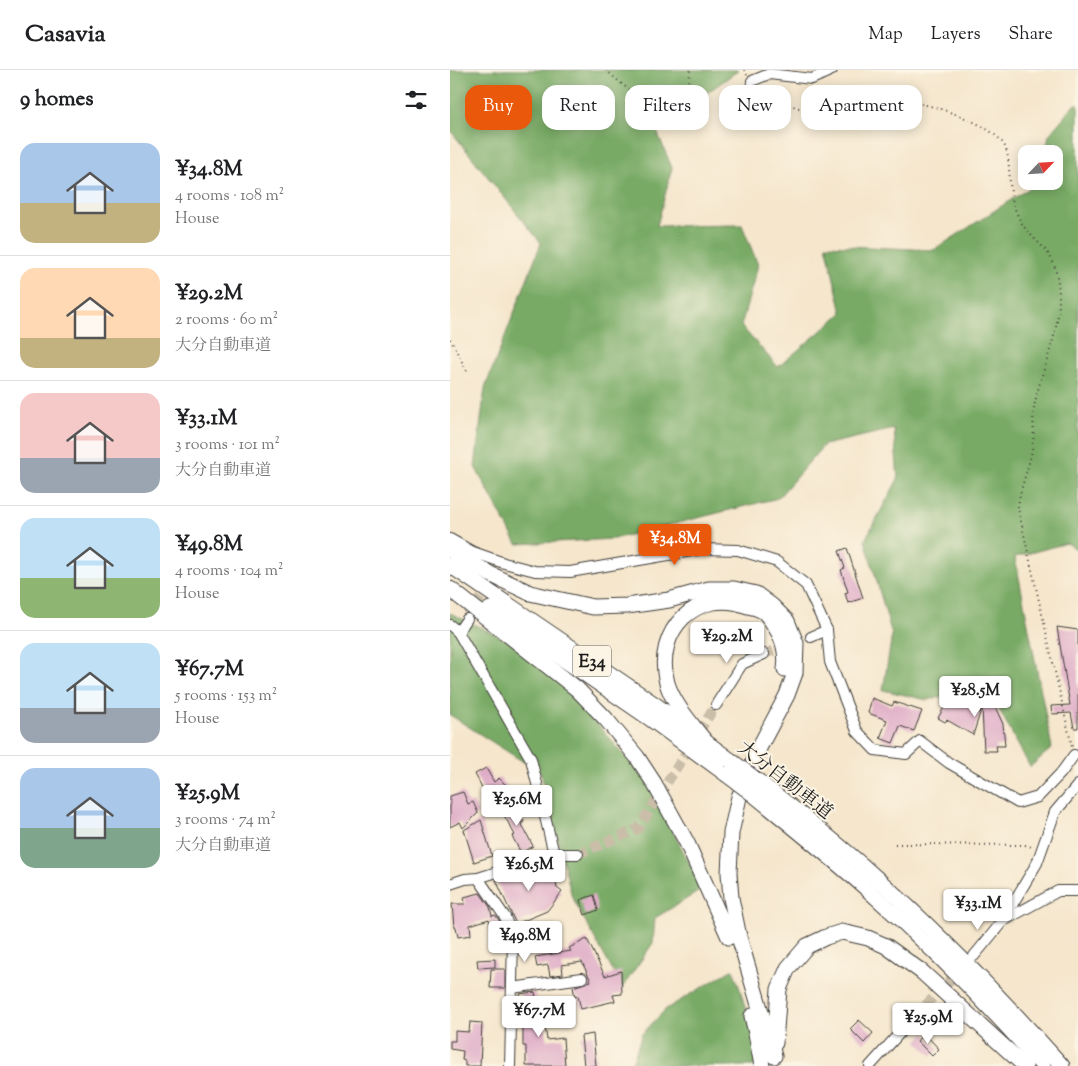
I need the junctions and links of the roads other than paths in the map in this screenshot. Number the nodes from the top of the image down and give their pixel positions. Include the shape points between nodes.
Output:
1 (832, 70) edge
2 (752, 81) road end
3 (450, 539) edge
4 (450, 550) edge
5 (450, 565) edge
6 (450, 582) edge
7 (450, 589) edge
8 (467, 619) tunnel mouth
9 (454, 628) edge
10 (827, 630) junction
11 (811, 636) tunnel mouth
12 (764, 654) tunnel mouth
13 (716, 705) tunnel mouth
14 (707, 744) junction
15 (1074, 755) road end
16 (728, 767) junction
17 (1078, 785) edge
18 (756, 788) junction
19 (554, 854) junction
20 (578, 854) tunnel mouth
21 (478, 878) junction
22 (450, 884) edge
23 (1078, 891) edge
24 (1002, 922) junction
25 (729, 937) junction
26 (974, 956) dead end
27 (582, 978) dead end
28 (512, 988) junction
29 (915, 1016) tunnel mouth
30 (774, 1061) edge
31 (510, 1066) edge
32 (762, 1066) edge
33 (870, 1066) edge
34 (1025, 1066) edge
35 (1043, 1066) edge
36 (1062, 1066) edge

1 - 2 street via 812,80 769,74
3 - 10 street via 501,567 536,571 570,572 703,549 738,550 777,562 806,585
4 - 30 highway via 530,593 593,607 636,605 709,589 734,589 756,594 787,621 796,643 795,673 739,797 731,834 728,873 739,937
5 - 14 highway, 大分自動車道 / E34
6 - 16 highway, 大分自動車道 / E34 via 648,717
7 - 25 highway via 577,689 637,757 688,843
8 - 9 street
9 - 19 street via 531,759
10 - 11 street
10 - 15 street via 830,662 857,731 875,750 906,754 920,741 949,763 1018,803 1038,797
12 - 13 street via 742,664
14 - 16 highway, 大分自動車道 / E34
14 - 25 highway via 676,703 668,684 664,668 667,641 677,623 690,611 707,604 739,602 763,611 784,642 787,658 776,703 764,723 728,808 721,879
16 - 18 highway, 大分自動車道 / E34, bridge
17 - 24 street via 1055,812 1037,863
18 - 35 highway, 大分自動車道 / E34 via 967,984
18 - 36 highway, 大分自動車道 / E34 via 874,876 976,974
19 - 20 street
19 - 21 street
21 - 22 street
21 - 28 street via 505,917 514,939
23 - 24 street via 1058,891
24 - 26 street
25 - 32 highway
27 - 28 street
28 - 31 street
29 - 33 street
30 - 34 highway via 779,989 788,968 807,946 842,932 886,946 922,972

